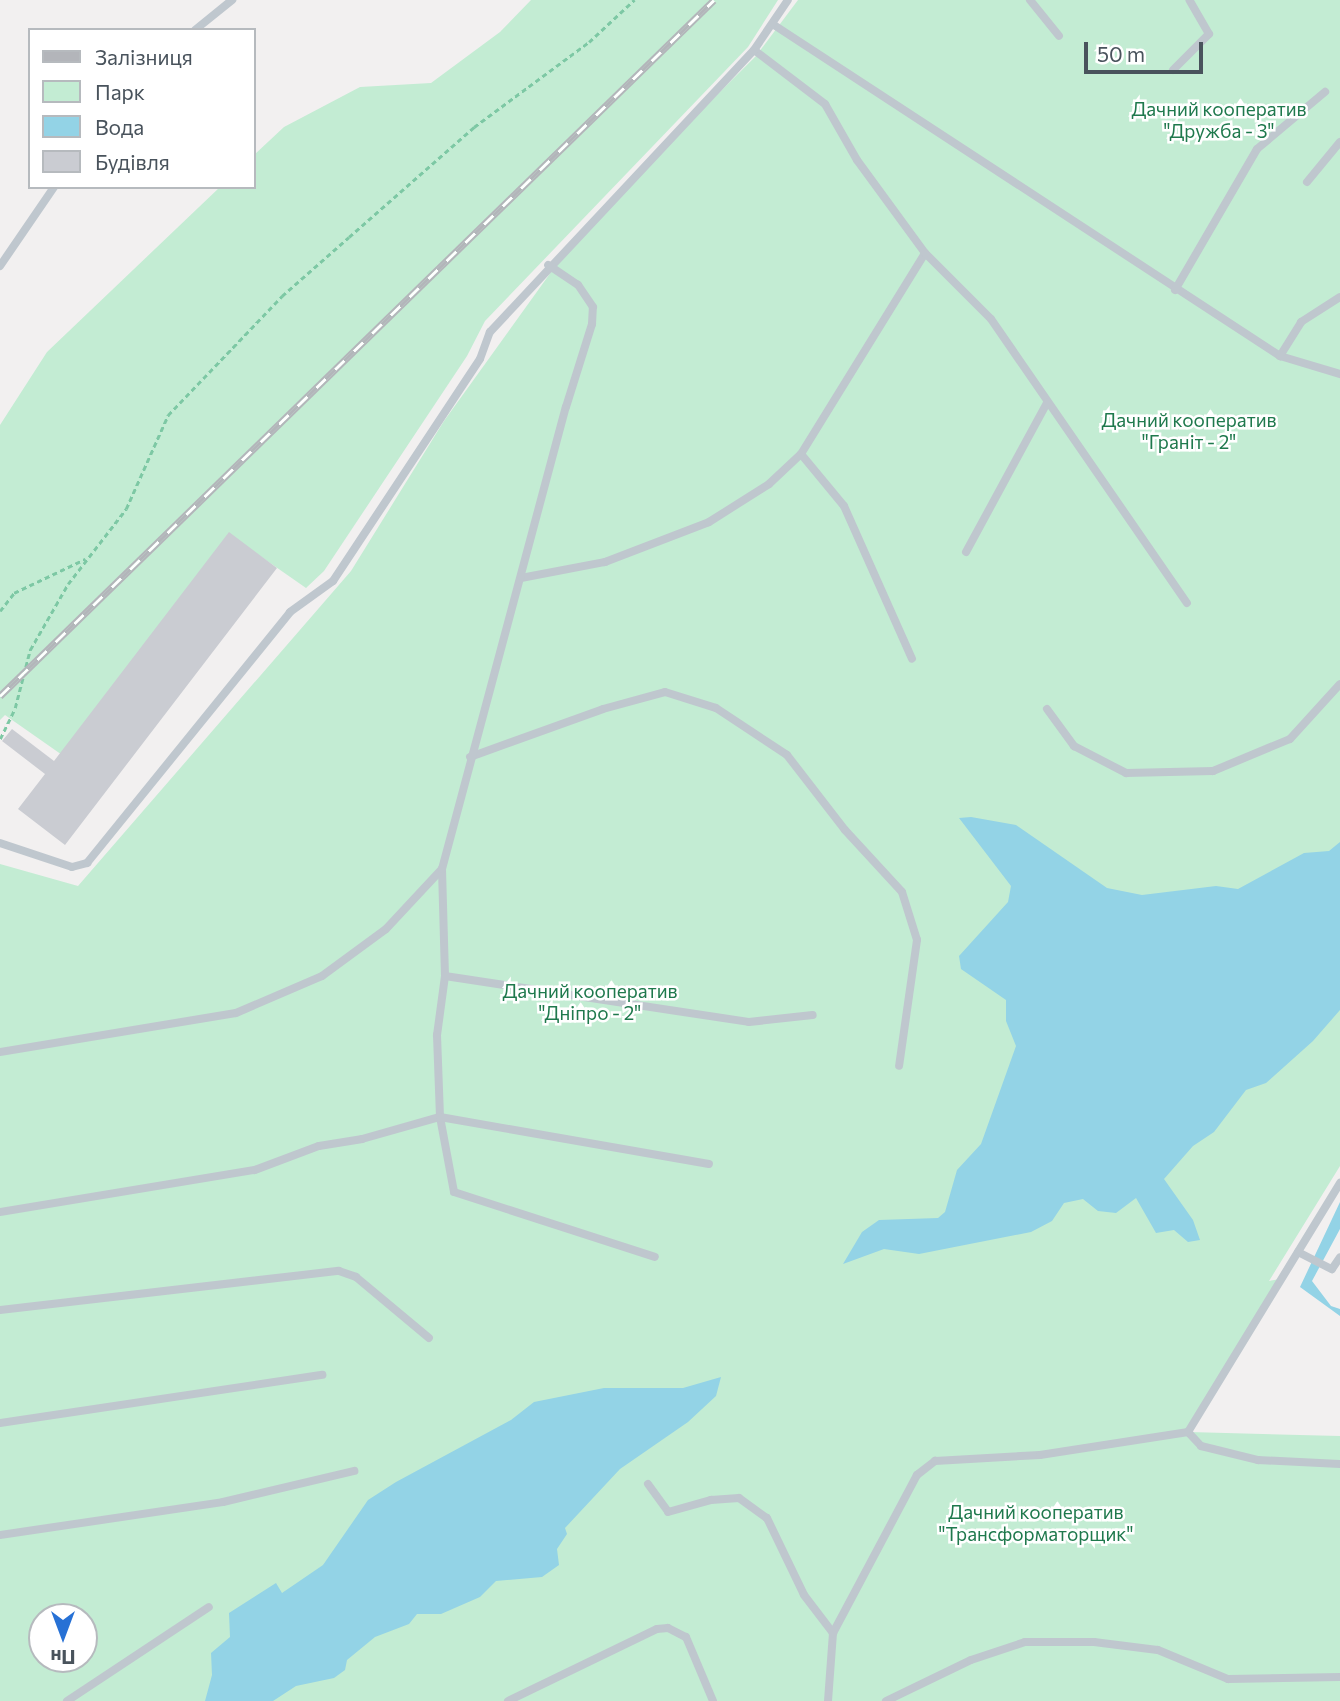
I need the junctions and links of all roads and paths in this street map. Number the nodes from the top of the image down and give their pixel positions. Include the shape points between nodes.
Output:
1 (232, 0) edge
2 (634, 0) edge
3 (788, 0) edge
4 (1030, 0) edge
5 (1189, 0) edge
6 (774, 25) junction
7 (197, 28) edge
8 (1059, 36) dead end
9 (754, 50) junction
10 (1173, 70) dead end
11 (1325, 92) dead end
12 (1340, 142) edge
13 (1307, 182) dead end
14 (53, 189) edge
15 (925, 253) junction
16 (0, 265) edge
17 (548, 265) junction
18 (1175, 290) junction
19 (1340, 297) edge
20 (1280, 356) junction
21 (1340, 374) edge
22 (1047, 403) junction
23 (802, 454) junction
24 (967, 552) dead end
25 (88, 558) junction
26 (522, 578) junction
27 (1187, 603) dead end
28 (0, 611) edge
29 (912, 659) dead end
30 (1340, 684) edge
31 (1047, 709) dead end
32 (0, 738) edge
33 (470, 757) junction
34 (0, 843) edge
35 (442, 869) junction
36 (445, 976) junction
37 (813, 1016) dead end
38 (0, 1052) edge
39 (899, 1066) dead end
40 (440, 1117) junction
41 (709, 1164) dead end
42 (1340, 1183) edge
43 (0, 1212) edge
44 (1298, 1252) junction
45 (1340, 1256) edge
46 (655, 1257) dead end
47 (0, 1310) edge
48 (429, 1338) dead end
49 (322, 1375) dead end
50 (0, 1423) edge
51 (1188, 1432) junction
52 (1340, 1464) edge
53 (354, 1471) dead end
54 (648, 1484) dead end
55 (0, 1535) edge
56 (209, 1607) dead end
57 (833, 1633) junction
58 (1340, 1677) edge
59 (67, 1701) edge
60 (508, 1701) edge
61 (713, 1701) edge
62 (828, 1701) edge
63 (886, 1701) edge

1 - 7 lane
2 - 25 path via 589,42 474,127 282,296 168,415 126,509
3 - 6 lane
4 - 8 lane
5 - 10 lane via 1209,34
6 - 9 lane
6 - 18 lane
9 - 15 lane via 825,104 857,160
9 - 17 lane
11 - 18 lane via 1257,149
12 - 13 lane
14 - 16 lane
15 - 22 lane via 991,319
15 - 23 lane
17 - 26 lane via 578,285 593,307 592,324
17 - 34 lane via 490,331 480,359 333,581 290,612 87,863 72,867
18 - 20 lane
19 - 20 lane via 1301,323
20 - 21 lane
22 - 24 lane
22 - 27 lane
23 - 26 lane via 769,484 709,522 605,562
23 - 29 lane via 844,506
25 - 28 path via 14,593
25 - 32 path via 30,650 15,708
26 - 33 lane
30 - 31 lane via 1290,739 1213,771 1126,773 1074,746
33 - 35 lane
33 - 39 lane via 603,709 666,692 716,708 787,755 845,830 902,892 917,940
35 - 36 lane
35 - 38 lane via 386,929 322,976 236,1013
36 - 37 lane via 748,1022
36 - 40 lane via 437,1035
40 - 41 lane
40 - 43 lane via 319,1146 255,1170
40 - 46 lane via 454,1192
42 - 44 lane
44 - 45 lane via 1332,1269
44 - 51 lane
47 - 48 lane via 339,1271 356,1277
49 - 50 lane
51 - 52 lane via 1201,1446 1258,1460
51 - 57 lane via 1040,1455 935,1461 917,1475
53 - 55 lane via 223,1502
54 - 57 lane via 668,1512 739,1498 767,1518 804,1595
56 - 59 lane
57 - 62 lane
58 - 63 lane via 1227,1679 1158,1650 1094,1642 1025,1642 971,1660
60 - 61 lane via 657,1629 668,1628 686,1637

